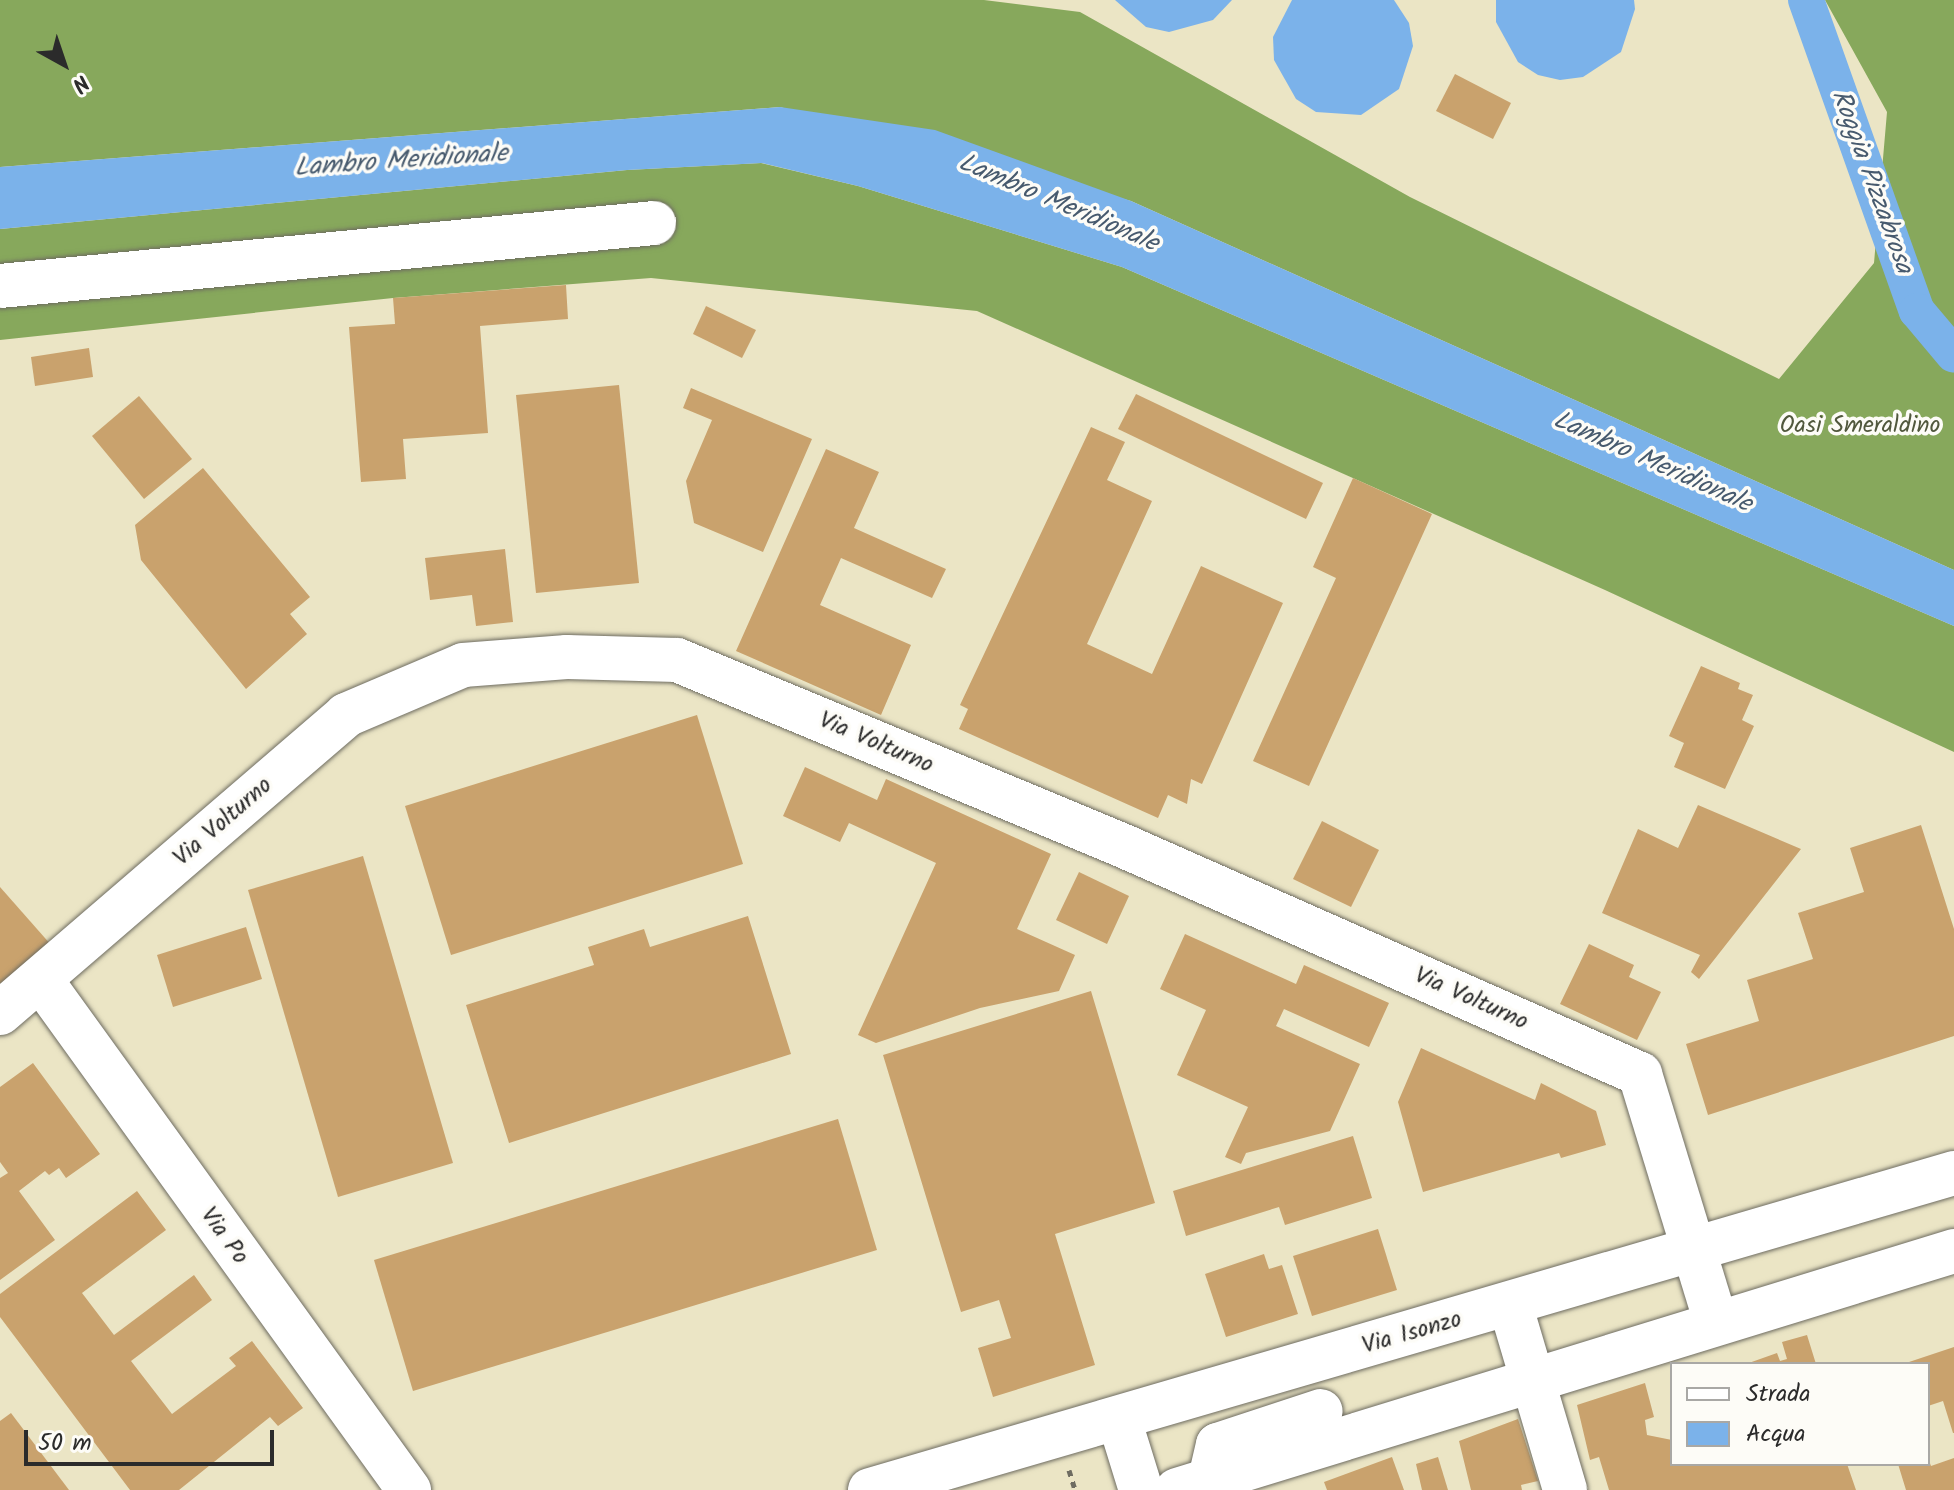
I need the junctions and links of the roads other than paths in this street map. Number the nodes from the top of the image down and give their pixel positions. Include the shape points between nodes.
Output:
1 (654, 223) dead end
2 (0, 286) edge
3 (41, 980) junction
4 (0, 1013) edge
5 (1954, 1173) edge
6 (1692, 1247) junction
7 (1954, 1251) edge
8 (1510, 1304) junction
9 (1716, 1323) junction
10 (1534, 1380) junction
11 (1321, 1411) dead end
12 (1119, 1419) junction
13 (1193, 1485) edge
14 (409, 1490) edge
15 (870, 1490) edge
16 (1141, 1490) edge
17 (1565, 1490) edge

1 - 2 street
3 - 4 street, Via Volturno
3 - 6 street, Via Volturno via 346,715 463,665 618,655 677,660 1126,847 1640,1074
3 - 14 street, Via Po
5 - 6 street, Via Isonzo
6 - 8 street, Via Isonzo
6 - 9 street
7 - 9 street
8 - 10 street
8 - 12 street, Via Isonzo
9 - 10 street
10 - 13 street
10 - 17 street
11 - 13 street via 1218,1445
12 - 15 street, Via Isonzo
12 - 16 street

